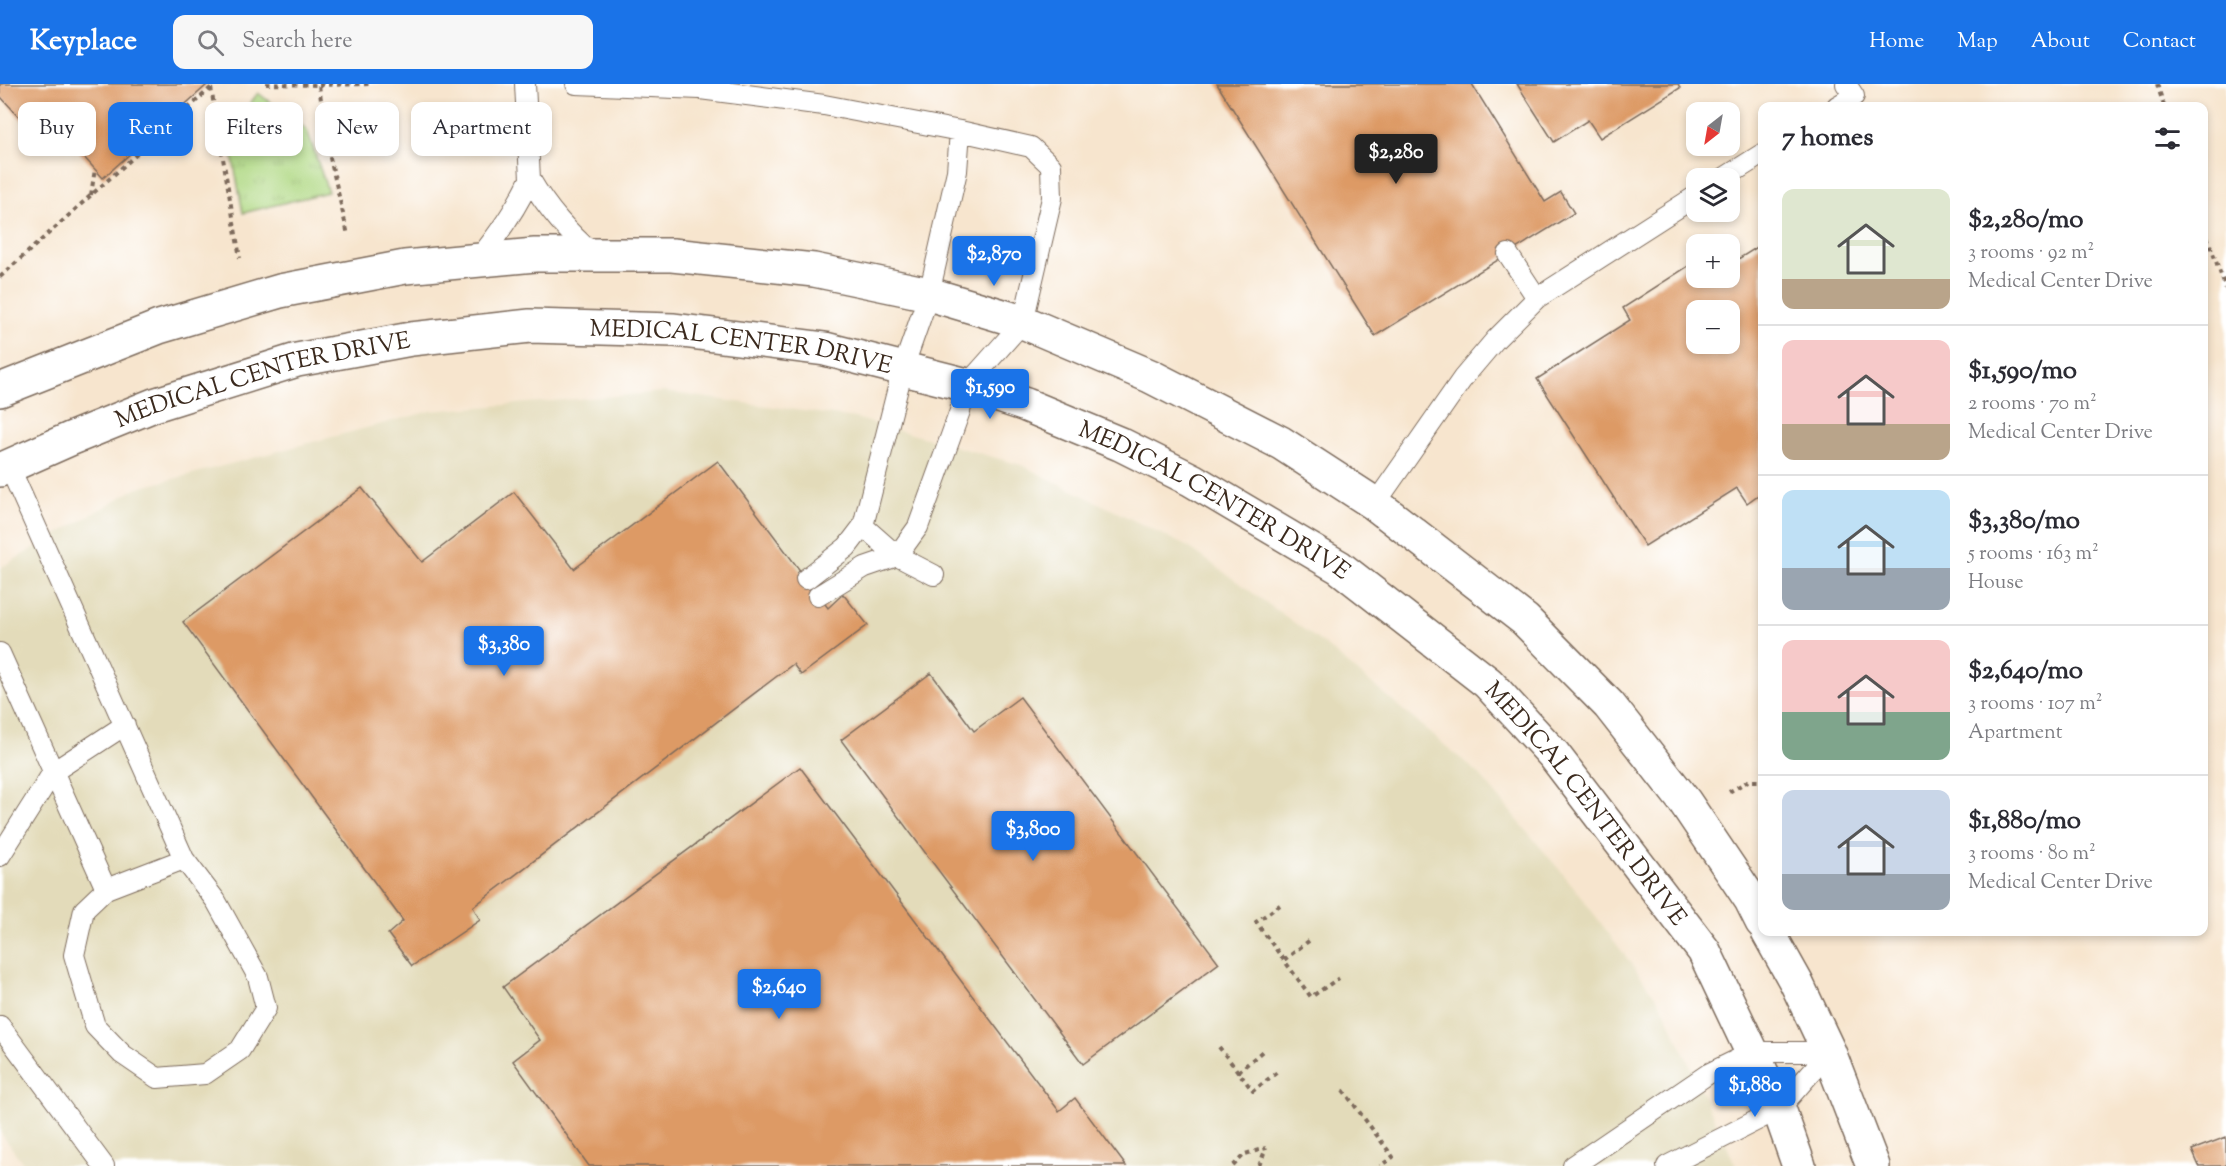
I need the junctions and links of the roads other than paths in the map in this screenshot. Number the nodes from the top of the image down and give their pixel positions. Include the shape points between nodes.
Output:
1 (525, 84) edge
2 (576, 84) edge
3 (1846, 84) edge
4 (1844, 102) edge
5 (960, 131) junction
6 (1758, 157) edge
7 (1740, 168) edge
8 (530, 179) junction
9 (1686, 202) edge
10 (1508, 254) dead end
11 (594, 255) junction
12 (477, 261) junction
13 (929, 294) junction
14 (1537, 298) junction
15 (1023, 322) junction
16 (903, 368) junction
17 (966, 385) junction
18 (0, 390) edge
19 (3, 461) edge
20 (1375, 504) junction
21 (863, 526) junction
22 (897, 556) junction
23 (934, 575) dead end
24 (806, 579) dead end
25 (818, 596) dead end
26 (0, 653) edge
27 (125, 724) junction
28 (53, 772) junction
29 (0, 856) edge
30 (184, 859) junction
31 (106, 889) junction
32 (1758, 914) edge
33 (1770, 936) edge
34 (0, 1026) edge
35 (1753, 1052) junction
36 (1829, 1052) junction
37 (1779, 1109) junction
38 (104, 1166) edge
39 (1574, 1166) edge
40 (1667, 1166) edge
41 (1799, 1166) edge
42 (1873, 1166) edge

1 - 8 lane
2 - 5 lane via 712,91 824,105
3 - 4 lane via 1854,96
5 - 13 lane via 957,171
5 - 15 lane via 1031,147 1051,166 1052,198
6 - 7 lane
8 - 11 lane via 568,233
8 - 12 lane via 502,229
9 - 14 lane
10 - 14 lane
11 - 12 street via 535,255
11 - 13 street via 672,255 814,270
12 - 18 street via 405,267 280,291 159,327
13 - 15 street
13 - 16 lane
14 - 20 lane via 1463,378
15 - 17 lane
15 - 20 street via 1160,381 1281,443
16 - 17 street, MEDICAL CENTER DRIVE
16 - 19 street, MEDICAL CENTER DRIVE via 825,349 674,330 530,326 423,338 297,360 154,405
16 - 21 lane
17 - 22 lane via 918,527
17 - 35 street, MEDICAL CENTER DRIVE via 1120,444 1192,480 1339,567 1488,683 1554,755 1704,951
19 - 27 lane
20 - 32 street via 1525,620 1610,705 1685,802
21 - 22 lane
21 - 24 lane via 847,547
22 - 23 lane
22 - 25 lane via 865,567
26 - 28 lane
27 - 28 lane
27 - 30 lane
28 - 29 lane
28 - 31 lane
30 - 31 lane
30 - 31 lane via 216,901 258,977 266,1008 240,1050 205,1074 157,1078 122,1054 96,1026 74,955 84,910
33 - 36 street
34 - 38 lane
35 - 36 lane
35 - 37 street, MEDICAL CENTER DRIVE
35 - 39 lane via 1708,1074
36 - 37 lane
36 - 42 street
37 - 40 lane
37 - 41 street, MEDICAL CENTER DRIVE

